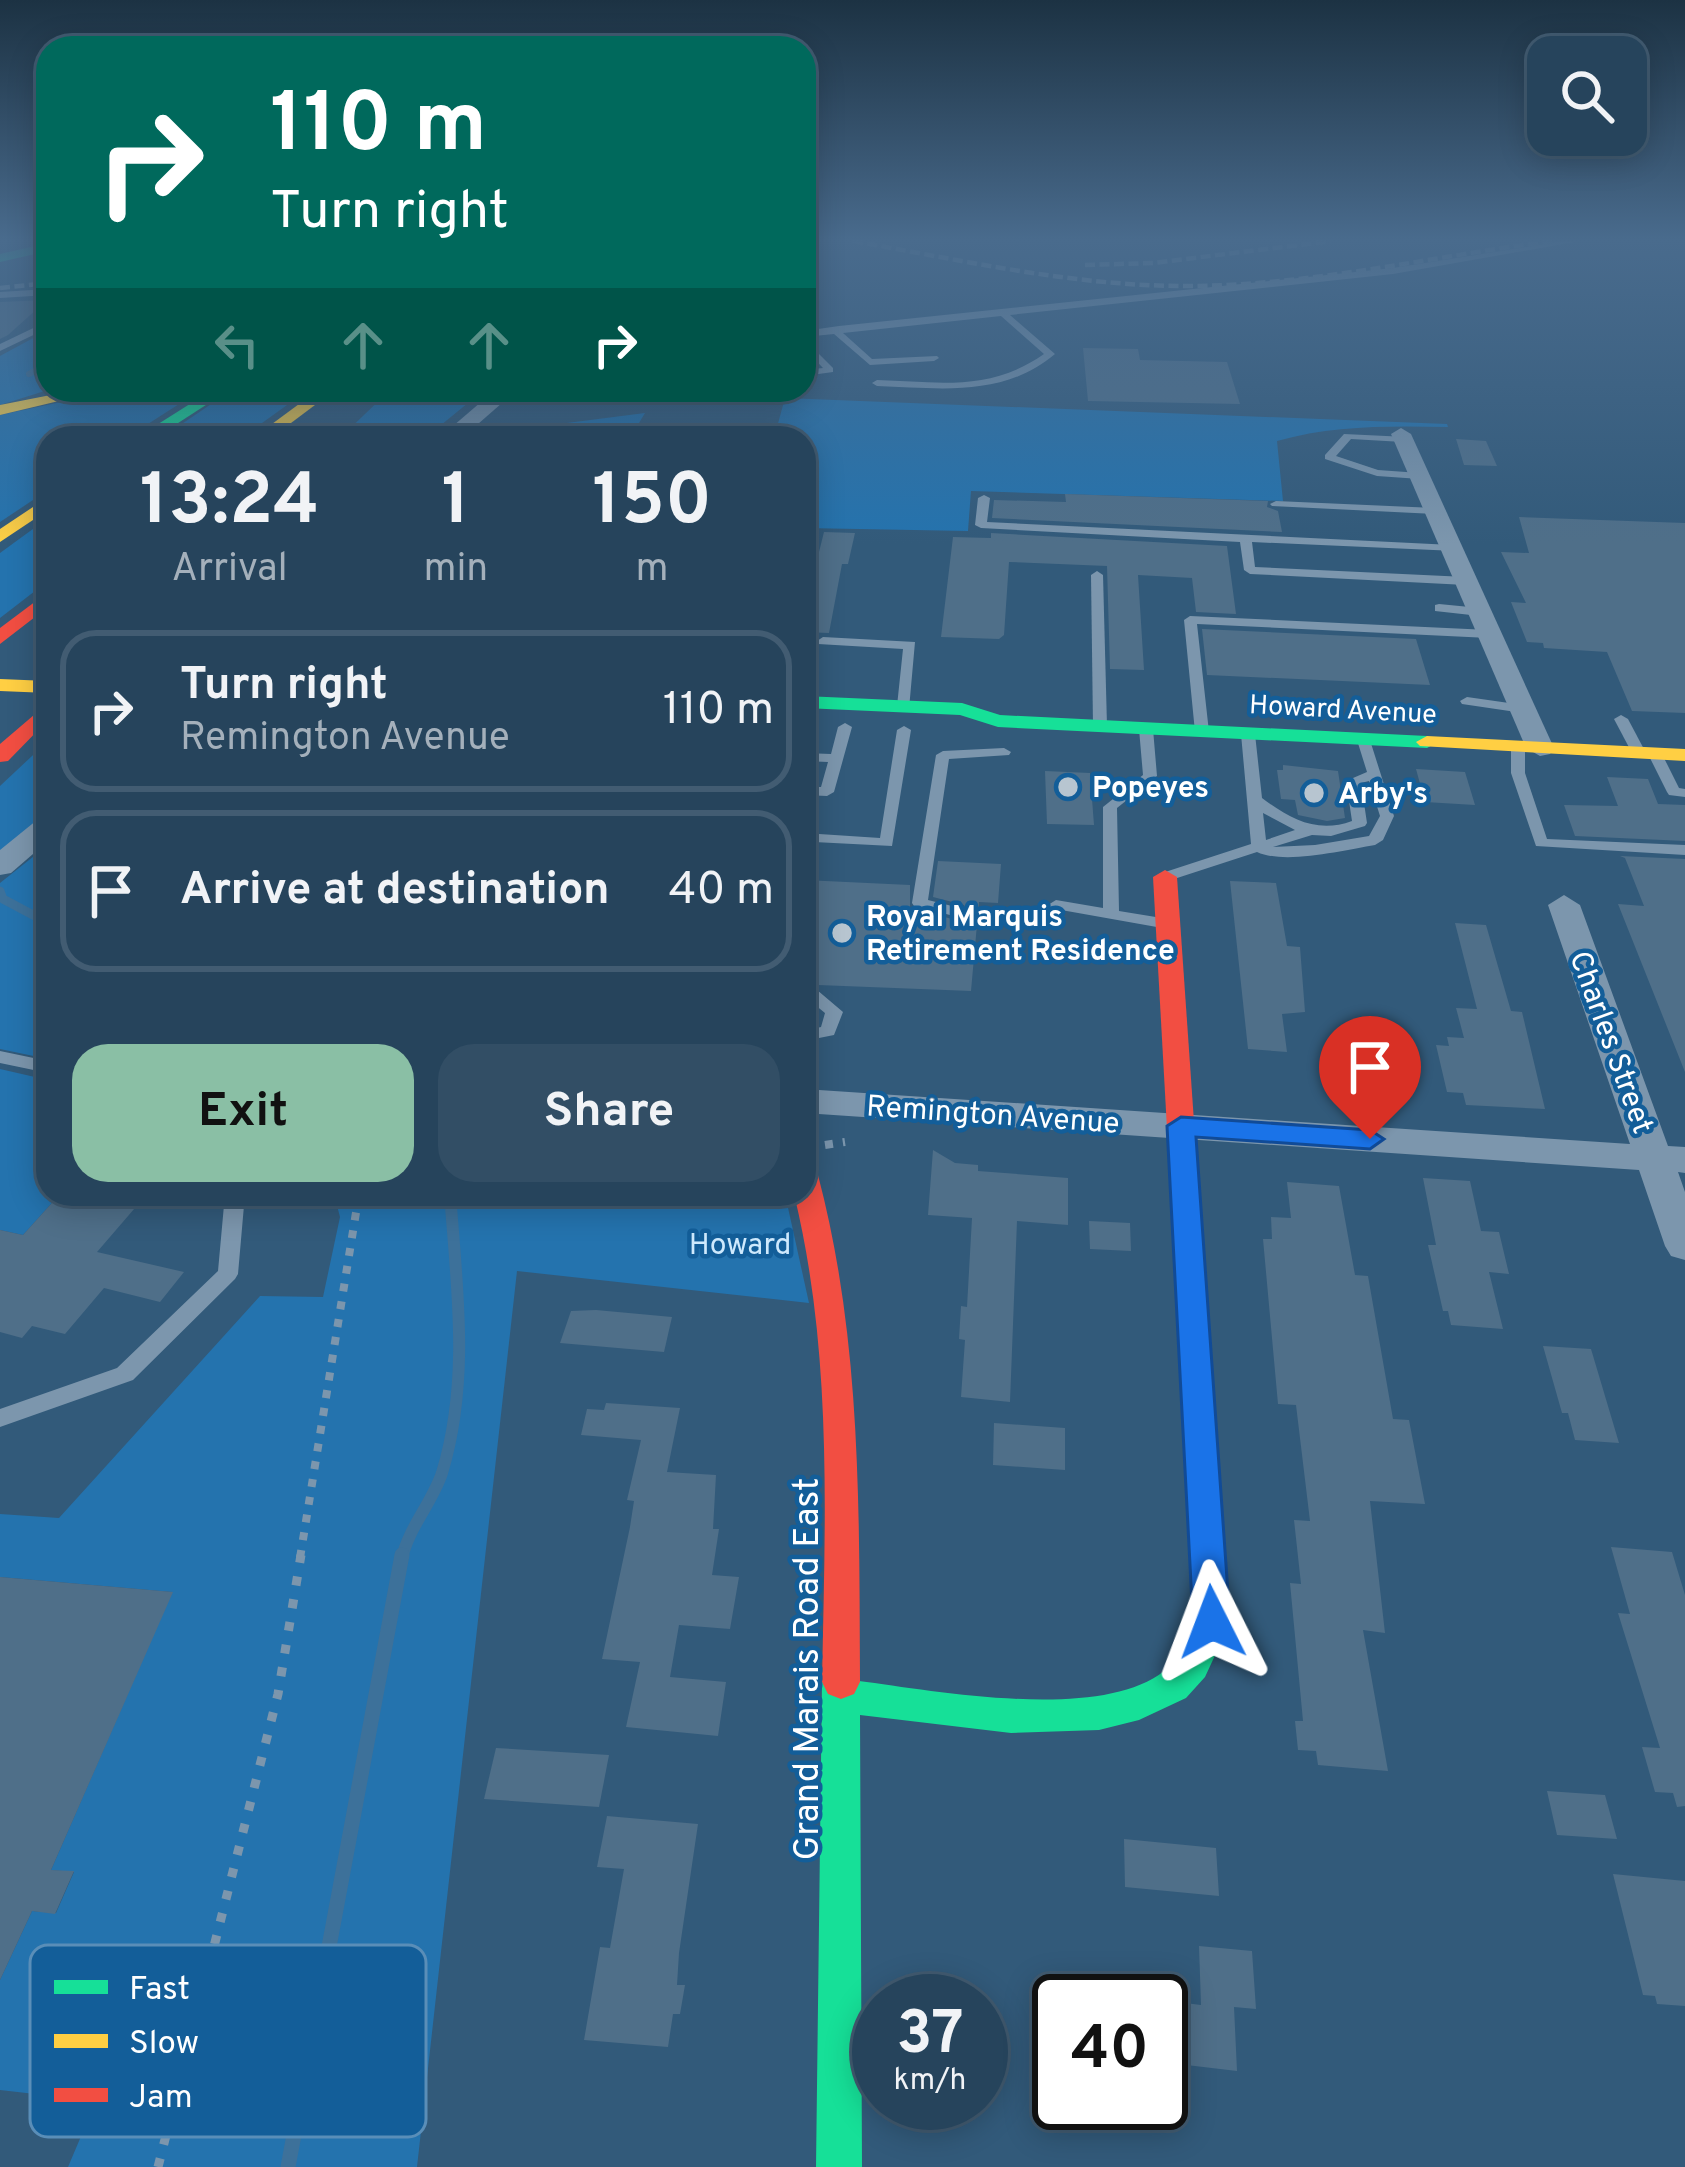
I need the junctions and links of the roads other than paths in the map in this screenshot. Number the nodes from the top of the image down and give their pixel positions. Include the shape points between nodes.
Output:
1 (848, 342) edge
2 (1035, 342) edge
3 (816, 353) edge
4 (934, 358) dead end
5 (816, 372) edge
6 (877, 383) dead end
7 (39, 402) edge
8 (202, 402) edge
9 (311, 402) edge
10 (492, 402) edge
11 (0, 410) edge
12 (164, 426) edge
13 (278, 426) edge
14 (464, 426) edge
15 (1402, 436) joint
16 (1420, 476) junction
17 (984, 498) dead end
18 (1276, 504) dead end
19 (36, 511) edge
20 (1435, 511) junction
21 (0, 537) edge
22 (1245, 538) junction
23 (1452, 549) junction
24 (1097, 575) dead end
25 (1466, 581) junction
26 (36, 608) edge
27 (1439, 608) dead end
28 (1484, 623) junction
29 (0, 638) edge
30 (823, 641) dead end
31 (0, 659) edge
32 (36, 660) edge
33 (0, 685) edge
34 (36, 686) edge
35 (1467, 701) dead end
36 (816, 704) edge
37 (1522, 709) junction
38 (904, 718) junction
39 (1621, 719) dead end
40 (36, 722) edge
41 (1002, 722) junction
42 (816, 726) edge
43 (845, 727) junction
44 (1100, 727) junction
45 (1145, 729) junction
46 (1202, 732) junction
47 (1249, 734) junction
48 (36, 740) edge
49 (1364, 740) junction
50 (1529, 748) junction
51 (1647, 753) junction
52 (1685, 755) edge
53 (816, 757) edge
54 (836, 758) junction
55 (0, 760) edge
56 (1372, 775) junction
57 (816, 792) edge
58 (1685, 793) edge
59 (1254, 799) junction
60 (1308, 831) junction
61 (36, 836) edge
62 (816, 838) edge
63 (1259, 847) junction
64 (1685, 850) edge
65 (0, 866) edge
66 (1165, 877) joint
67 (1056, 905) dead end
68 (1564, 905) dead end
69 (954, 910) dead end
70 (1111, 915) junction
71 (1168, 924) junction
72 (816, 998) edge
73 (816, 1034) edge
74 (0, 1058) edge
75 (36, 1065) edge
76 (816, 1102) edge
77 (1181, 1126) junction
78 (1669, 1159) edge
79 (234, 1206) edge
80 (813, 1206) edge
81 (1685, 1246) edge
82 (0, 1418) edge
83 (842, 1696) junction
84 (839, 2167) edge

1 - 4 lane via 870,362
2 - 6 lane via 1050,354 999,385
3 - 5 lane via 830,370
7 - 11 main road
8 - 12 main road
9 - 13 main road
10 - 14 street
15 - 16 street
15 - 16 lane via 1348,436 1329,457
16 - 20 street
17 - 22 lane via 981,525
18 - 20 lane
19 - 21 main road
20 - 23 street
22 - 23 lane
22 - 25 lane via 1250,570
23 - 25 street
24 - 44 lane
25 - 28 street
26 - 29 main road
27 - 28 lane
28 - 37 street
28 - 46 lane via 1190,620
30 - 38 lane via 910,645
31 - 32 main road
33 - 34 main road
35 - 37 lane
36 - 38 main road, Howard Avenue
37 - 50 street
38 - 41 main road, Howard Avenue via 957,733
38 - 43 main road, Howard Avenue
38 - 62 lane via 887,843
39 - 51 lane
40 - 55 main road
41 - 44 main road, Howard Avenue
41 - 69 lane via 1004,755 944,755 920,903
42 - 43 main road, Howard Avenue
43 - 54 lane
44 - 45 main road, Howard Avenue
45 - 46 main road, Howard Avenue
45 - 70 lane via 1150,776 1110,807
46 - 47 main road, Howard Avenue
47 - 49 main road, Howard Avenue
47 - 59 lane
48 - 55 main road
49 - 50 main road, Howard Avenue
49 - 56 lane
50 - 51 main road, Howard Avenue
50 - 64 lane via 1518,772 1541,843
51 - 52 main road, Howard Avenue
51 - 58 lane via 1674,792
53 - 54 lane
54 - 57 lane via 827,792
56 - 60 lane via 1353,781 1360,824
56 - 63 lane via 1387,816 1375,840 1315,850
59 - 60 lane
59 - 63 lane
60 - 63 lane
61 - 65 street
63 - 66 lane
66 - 71 main road
67 - 70 lane
68 - 78 street, Charles Street
70 - 71 lane
71 - 77 main road
72 - 73 lane via 834,1012 828,1031
74 - 75 lane
76 - 77 street, Remington Avenue
77 - 78 street, Remington Avenue
77 - 83 main road via 1212,1622 1195,1656 1177,1684 1130,1707 1075,1716
78 - 81 street, Charles Street
79 - 82 lane via 228,1274 125,1374
80 - 83 main road, Grand Marais Road East via 842,1376
83 - 84 main road, Grand Marais Road East

